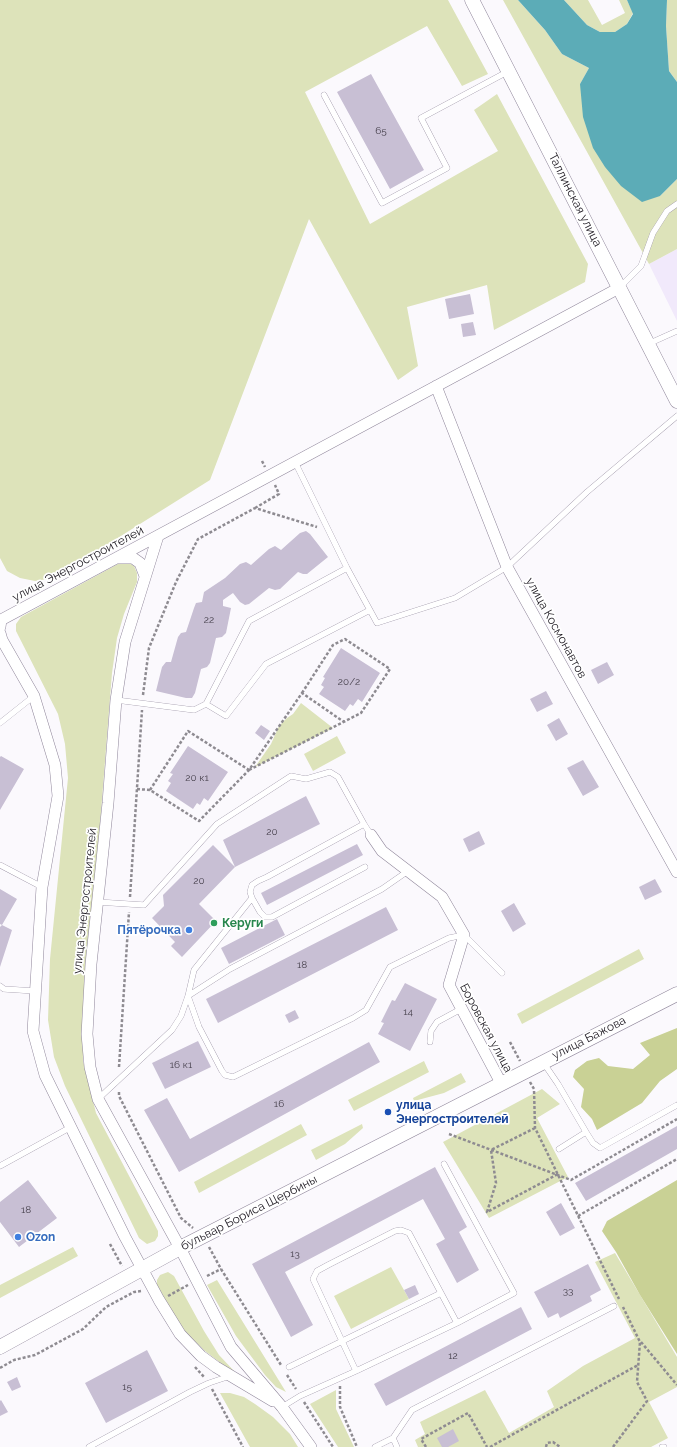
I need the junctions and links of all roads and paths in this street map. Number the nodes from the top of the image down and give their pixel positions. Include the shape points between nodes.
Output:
1 (472, 0) edge
2 (509, 70) junction
3 (324, 95) dead end
4 (677, 204) edge
5 (619, 288) junction
6 (677, 331) edge
7 (648, 344) junction
8 (436, 386) junction
9 (677, 401) edge
10 (677, 416) edge
11 (295, 462) junction
12 (321, 534) dead end
13 (158, 536) junction
14 (118, 558) junction
15 (507, 567) junction
16 (347, 568) junction
17 (145, 576) junction
18 (370, 610) junction
19 (0, 622) edge
20 (0, 632) edge
21 (302, 693) junction
22 (34, 696) junction
23 (116, 700) junction
24 (142, 703) junction
25 (206, 704) junction
26 (344, 722) junction
27 (0, 724) edge
28 (249, 770) junction
29 (137, 789) junction
30 (150, 790) junction
31 (364, 824) junction
32 (371, 834) joint
33 (0, 865) edge
34 (365, 867) dead end
35 (408, 871) junction
36 (677, 872) edge
37 (42, 887) junction
38 (252, 898) junction
39 (97, 902) junction
40 (130, 904) junction
41 (464, 935) junction
42 (502, 973) dead end
43 (0, 986) edge
44 (35, 991) junction
45 (677, 994) edge
46 (188, 996) junction
47 (461, 1010) junction
48 (430, 1042) dead end
49 (510, 1042) dead end
50 (542, 1062) junction
51 (525, 1071) junction
52 (119, 1080) junction
53 (501, 1083) junction
54 (98, 1099) junction
55 (677, 1105) edge
56 (71, 1127) junction
57 (535, 1128) junction
58 (586, 1132) junction
59 (559, 1149) dead end
60 (677, 1159) edge
61 (444, 1164) dead end
62 (0, 1166) edge
63 (558, 1174) junction
64 (578, 1216) junction
65 (203, 1237) junction
66 (180, 1248) junction
67 (221, 1269) junction
68 (142, 1270) junction
69 (197, 1280) junction
70 (143, 1291) dead end
71 (441, 1293) junction
72 (159, 1300) junction
73 (620, 1300) dead end
74 (614, 1306) dead end
75 (623, 1307) dead end
76 (457, 1323) junction
77 (342, 1341) junction
78 (640, 1342) junction
79 (0, 1348) edge
80 (191, 1363) dead end
81 (638, 1365) junction
82 (289, 1366) dead end
83 (0, 1368) edge
84 (356, 1372) junction
85 (230, 1376) junction
86 (341, 1378) junction
87 (209, 1383) junction
88 (677, 1385) edge
89 (300, 1396) junction
90 (282, 1407) junction
91 (393, 1438) junction
92 (89, 1447) edge
93 (243, 1447) edge
94 (311, 1447) edge
95 (333, 1447) edge
96 (357, 1447) edge
97 (375, 1447) edge
98 (397, 1447) edge
99 (426, 1447) edge
100 (488, 1447) edge
101 (546, 1447) edge
102 (560, 1447) edge
103 (614, 1447) edge

1 - 2 street, Таллинская улица
2 - 3 lane via 420,118 447,168 382,203
2 - 5 street, Таллинская улица
4 - 5 lane via 667,211 653,233 641,266
5 - 7 street, Таллинская улица
5 - 8 street
6 - 7 lane
7 - 9 street, Таллинская улица
8 - 11 street
8 - 15 street, улица Космонавтов
10 - 15 lane via 587,492
11 - 13 street
11 - 16 lane
12 - 24 path via 318,527 255,508 198,539 176,582 149,648
13 - 14 street, улица Энергостроителей
13 - 17 street, улица Энергостроителей
14 - 17 street via 133,558 140,563
14 - 19 street, улица Энергостроителей
15 - 18 lane via 455,598 377,623
15 - 36 street, улица Космонавтов
16 - 18 lane
16 - 25 lane via 249,621
17 - 23 street, улица Энергостроителей via 125,642
18 - 25 lane via 266,664 226,716
20 - 22 street, улица Энергостроителей
21 - 26 path
21 - 26 path via 333,645 345,638 390,669 361,714
21 - 28 path
22 - 27 lane
22 - 37 street, улица Энергостроителей via 55,765 58,796
23 - 24 lane
23 - 39 street, улица Энергостроителей
24 - 25 lane via 194,710
24 - 29 path
26 - 28 path
28 - 30 path via 199,821
28 - 30 path via 188,731
29 - 30 path
29 - 40 path
31 - 32 lane
31 - 38 lane via 252,885
31 - 40 lane via 338,777 330,772 306,779 291,776 217,824 144,906
32 - 35 street via 382,851
33 - 37 lane
34 - 38 lane via 272,916 265,917
35 - 41 street via 442,897
35 - 46 lane via 382,889 230,969
37 - 44 street, улица Энергостроителей
38 - 46 lane via 194,970
39 - 40 lane
39 - 54 street, улица Энергостроителей via 90,964 87,1034 90,1067
40 - 52 path
41 - 42 lane
41 - 46 lane via 448,938 390,967 366,1010 353,1018 233,1077 225,1075 222,1071 199,1027
41 - 47 street, Боровская улица via 449,985
43 - 44 lane via 4,989
44 - 56 street, улица Энергостроителей via 33,1031 45,1075
45 - 50 street, улица Бажова
46 - 52 lane via 181,1016 172,1030
47 - 48 lane via 437,1022 431,1031
47 - 53 street, Боровская улица
49 - 51 path
50 - 51 street, улица Бажова
50 - 58 lane
51 - 53 street, улица Бажова
51 - 57 path via 534,1089
52 - 54 lane
52 - 65 path via 119,1096 181,1218
53 - 65 street, бульвар Бориса Щербины
54 - 66 street, улица Энергостроителей
55 - 58 lane via 600,1148
56 - 62 lane
56 - 68 street, улица Энергостроителей
57 - 63 path
57 - 63 path via 491,1150 496,1183 487,1212
58 - 59 lane
60 - 64 path
61 - 76 lane via 514,1293
63 - 64 path
64 - 73 path
65 - 66 street, бульвар Бориса Щербины
65 - 67 path
66 - 68 street, бульвар Бориса Щербины
66 - 69 street, улица Энергостроителей
67 - 69 path
67 - 89 path
68 - 72 street, улица Энергостроителей
68 - 79 street, бульвар Бориса Щербины
69 - 72 path
69 - 90 street, улица Энергостроителей via 231,1347
70 - 83 path via 134,1292 106,1307 83,1329 34,1355 14,1360
71 - 76 lane
71 - 77 lane
71 - 77 lane via 409,1233 395,1231 317,1271 313,1279
72 - 85 street, улица Энергостроителей via 180,1334 201,1356
74 - 91 lane via 412,1410
75 - 78 path
76 - 84 lane
77 - 82 lane
77 - 84 lane
78 - 81 path
78 - 88 path
80 - 87 path
81 - 100 path
81 - 103 path via 637,1382 647,1401
84 - 86 lane
85 - 87 lane
85 - 90 street, улица Энергостроителей
86 - 89 lane
86 - 96 path via 340,1407
87 - 92 lane
87 - 93 path
89 - 90 lane
89 - 95 path
90 - 94 street, улица Энергостроителей
91 - 97 lane
91 - 98 lane
99 - 100 path via 421,1439 468,1413
101 - 102 path via 547,1443 554,1442

